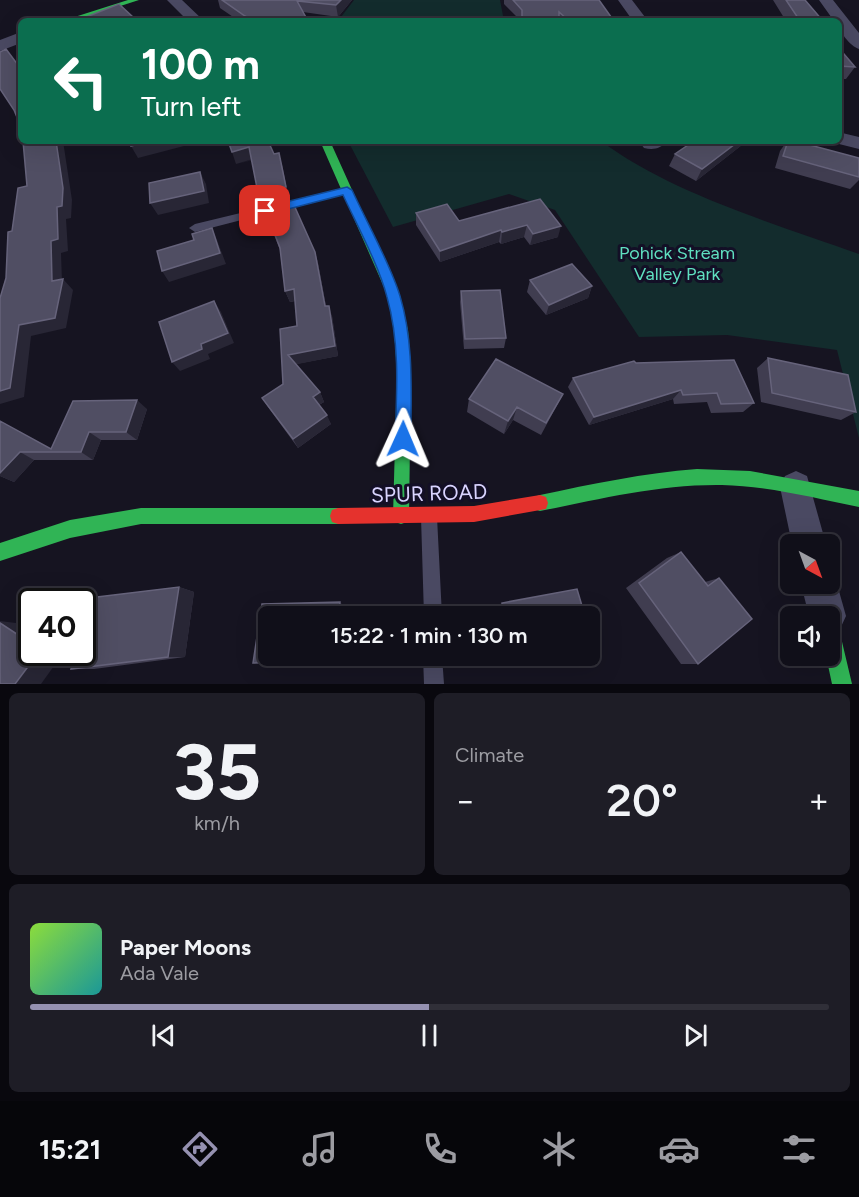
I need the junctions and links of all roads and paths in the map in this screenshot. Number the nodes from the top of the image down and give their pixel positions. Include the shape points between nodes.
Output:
1 (135, 0) edge
2 (174, 0) edge
3 (625, 0) edge
4 (826, 0) edge
5 (76, 18) edge
6 (194, 18) edge
7 (638, 18) edge
8 (840, 18) edge
9 (842, 21) edge
10 (18, 38) edge
11 (859, 44) edge
12 (0, 45) edge
13 (842, 139) edge
14 (859, 143) edge
15 (326, 144) edge
16 (347, 190) junction
17 (195, 228) dead end
18 (796, 487) junction
19 (859, 499) edge
20 (429, 515) junction
21 (401, 516) junction
22 (807, 534) edge
23 (0, 552) edge
24 (433, 606) edge
25 (433, 666) edge
26 (838, 666) edge
27 (434, 684) edge
28 (842, 684) edge

1 - 5 street
2 - 6 street
3 - 7 street
4 - 8 street
9 - 11 street
10 - 12 street
13 - 14 street
15 - 16 street
16 - 17 lane
16 - 21 street via 393,294 401,330
18 - 19 street, SPUR ROAD
18 - 20 street, SPUR ROAD via 749,479 694,478 627,485 506,510
18 - 22 street
20 - 21 street, SPUR ROAD
20 - 24 lane
21 - 23 street, SPUR ROAD via 141,516 70,529
25 - 27 lane
26 - 28 street

